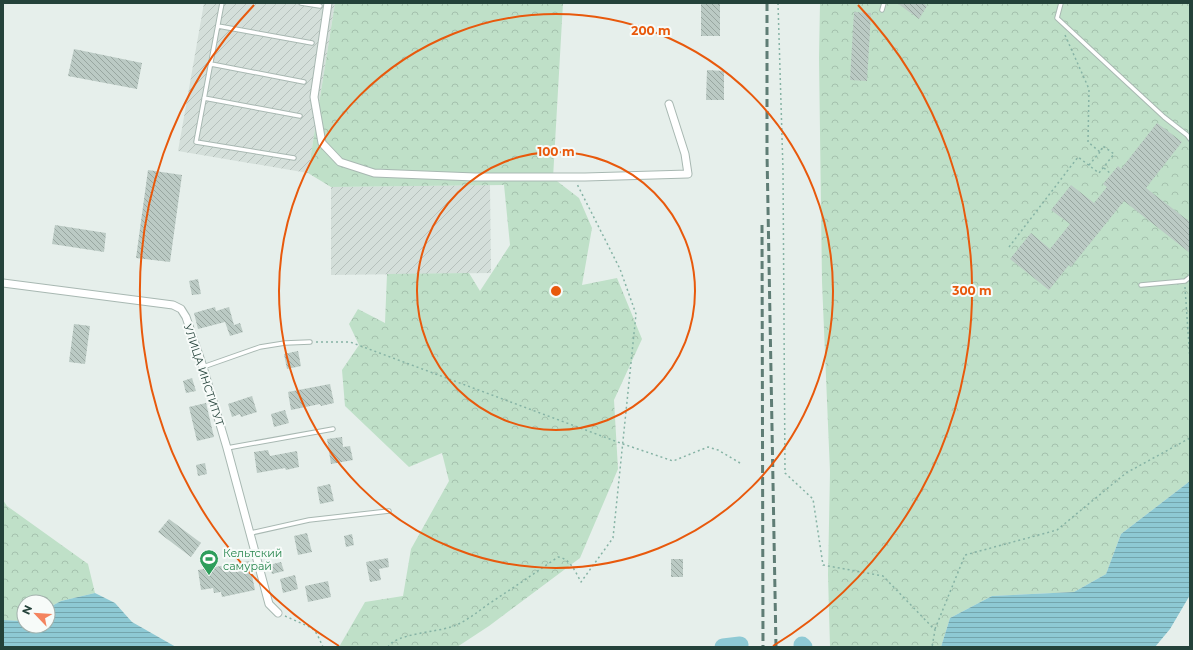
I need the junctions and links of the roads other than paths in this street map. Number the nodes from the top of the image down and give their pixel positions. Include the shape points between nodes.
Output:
1 (222, 3) edge
2 (301, 3) edge
3 (328, 3) edge
4 (884, 3) edge
5 (1061, 3) edge
6 (320, 6) dead end
7 (882, 10) dead end
8 (218, 26) junction
9 (312, 44) dead end
10 (211, 64) junction
11 (304, 82) dead end
12 (204, 98) junction
13 (669, 104) dead end
14 (300, 116) dead end
15 (1190, 138) edge
16 (294, 158) dead end
17 (1190, 277) edge
18 (3, 283) edge
19 (1141, 285) dead end
20 (310, 342) road end
21 (203, 367) junction
22 (333, 429) dead end
23 (227, 448) junction
24 (389, 511) dead end
25 (251, 533) junction
26 (278, 613) road end

1 - 8 lane
2 - 6 lane
3 - 13 street via 314,97 322,143 340,162 374,173 475,177 688,174 685,154
4 - 7 lane
5 - 15 lane via 1057,18
8 - 9 lane
8 - 10 lane
10 - 11 lane
10 - 12 lane
12 - 14 lane
12 - 16 lane via 196,142
17 - 19 lane via 1185,281
18 - 21 street, УЛИЦА ИНСТИТУТ via 181,309
20 - 21 lane via 260,347
21 - 23 street, УЛИЦА ИНСТИТУТ
22 - 23 lane
23 - 25 street, УЛИЦА ИНСТИТУТ
24 - 25 lane via 309,520
25 - 26 street, УЛИЦА ИНСТИТУТ via 270,604

